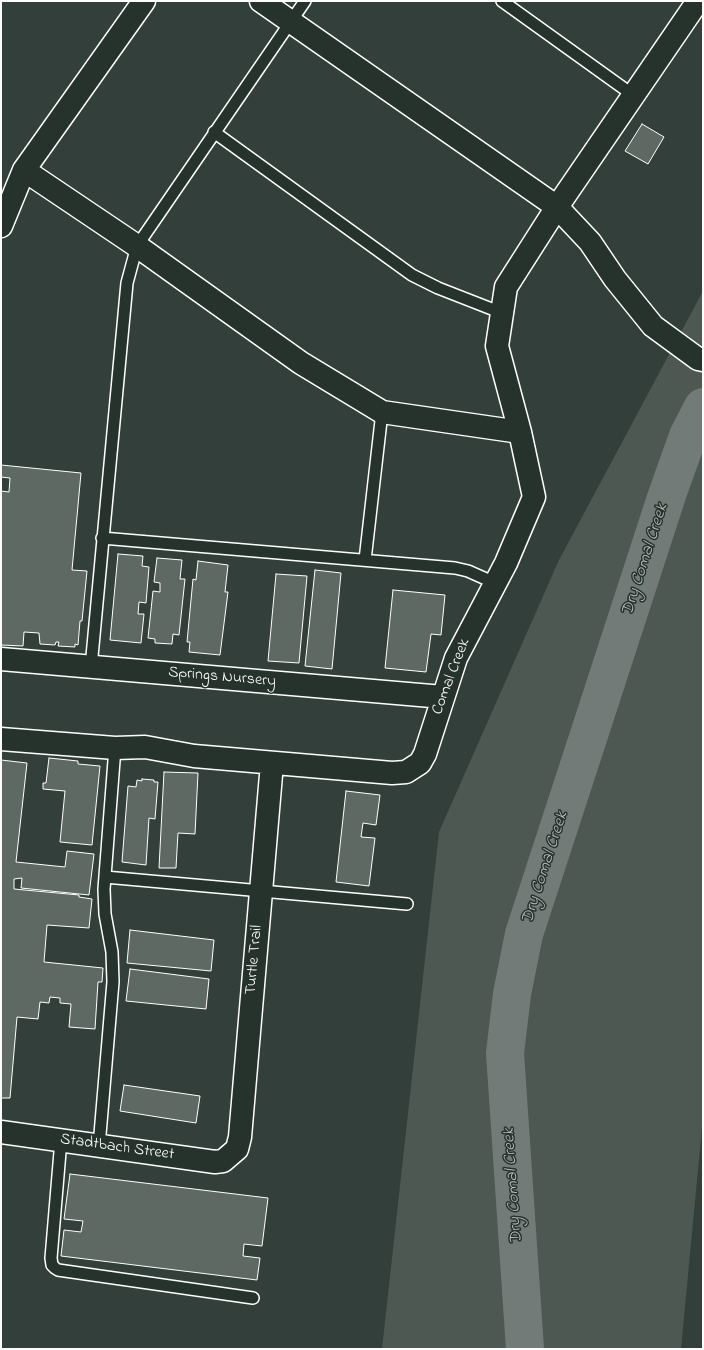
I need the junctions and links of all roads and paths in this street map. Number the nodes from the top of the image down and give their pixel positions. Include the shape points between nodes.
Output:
1 (144, 1) edge
2 (261, 1) edge
3 (305, 1) edge
4 (502, 1) edge
5 (698, 1) edge
6 (290, 21) junction
7 (633, 95) junction
8 (214, 132) junction
9 (24, 170) junction
10 (557, 207) junction
11 (1, 226) edge
12 (137, 246) junction
13 (502, 313) junction
14 (703, 360) edge
15 (382, 412) junction
16 (520, 432) junction
17 (102, 538) junction
18 (365, 560) junction
19 (495, 583) junction
20 (1, 659) edge
21 (91, 666) junction
22 (443, 697) junction
23 (1, 739) edge
24 (115, 748) junction
25 (272, 763) junction
26 (105, 877) junction
27 (261, 891) junction
28 (407, 904) dead end
29 (1, 1132) edge
30 (61, 1140) junction
31 (98, 1146) junction
32 (231, 1154) joint
33 (254, 1298) dead end

1 - 9 street
2 - 6 street
3 - 6 lane
4 - 7 lane
5 - 7 street, Comal Creek
6 - 8 lane
6 - 10 street
7 - 10 street, Comal Creek
8 - 12 lane
8 - 13 lane via 412,275
9 - 11 street
9 - 12 street
10 - 13 street, Comal Creek via 506,287
10 - 14 street via 590,242 615,279 653,326
12 - 15 street via 301,362
12 - 17 lane via 127,283
13 - 16 street, Comal Creek via 497,346
15 - 16 street
15 - 18 lane
16 - 19 street, Comal Creek via 534,497
17 - 18 lane
17 - 21 lane
18 - 19 lane via 460,568
19 - 22 street, Comal Creek via 456,658
20 - 21 street, Springs Nursery
21 - 22 street, Springs Nursery
22 - 25 street, Comal Creek via 425,754 412,770 392,773
23 - 24 street
24 - 25 street via 145,747 194,756
24 - 26 lane
25 - 27 street, Turtle Trail
26 - 27 lane
26 - 31 lane via 105,914 112,952 113,977
27 - 28 lane
27 - 32 street, Turtle Trail via 240,1137 238,1146
29 - 30 street, Stadtbach Street
30 - 31 street, Stadtbach Street
30 - 33 lane via 51,1258 55,1268
31 - 32 street, Stadtbach Street via 215,1162 223,1161

